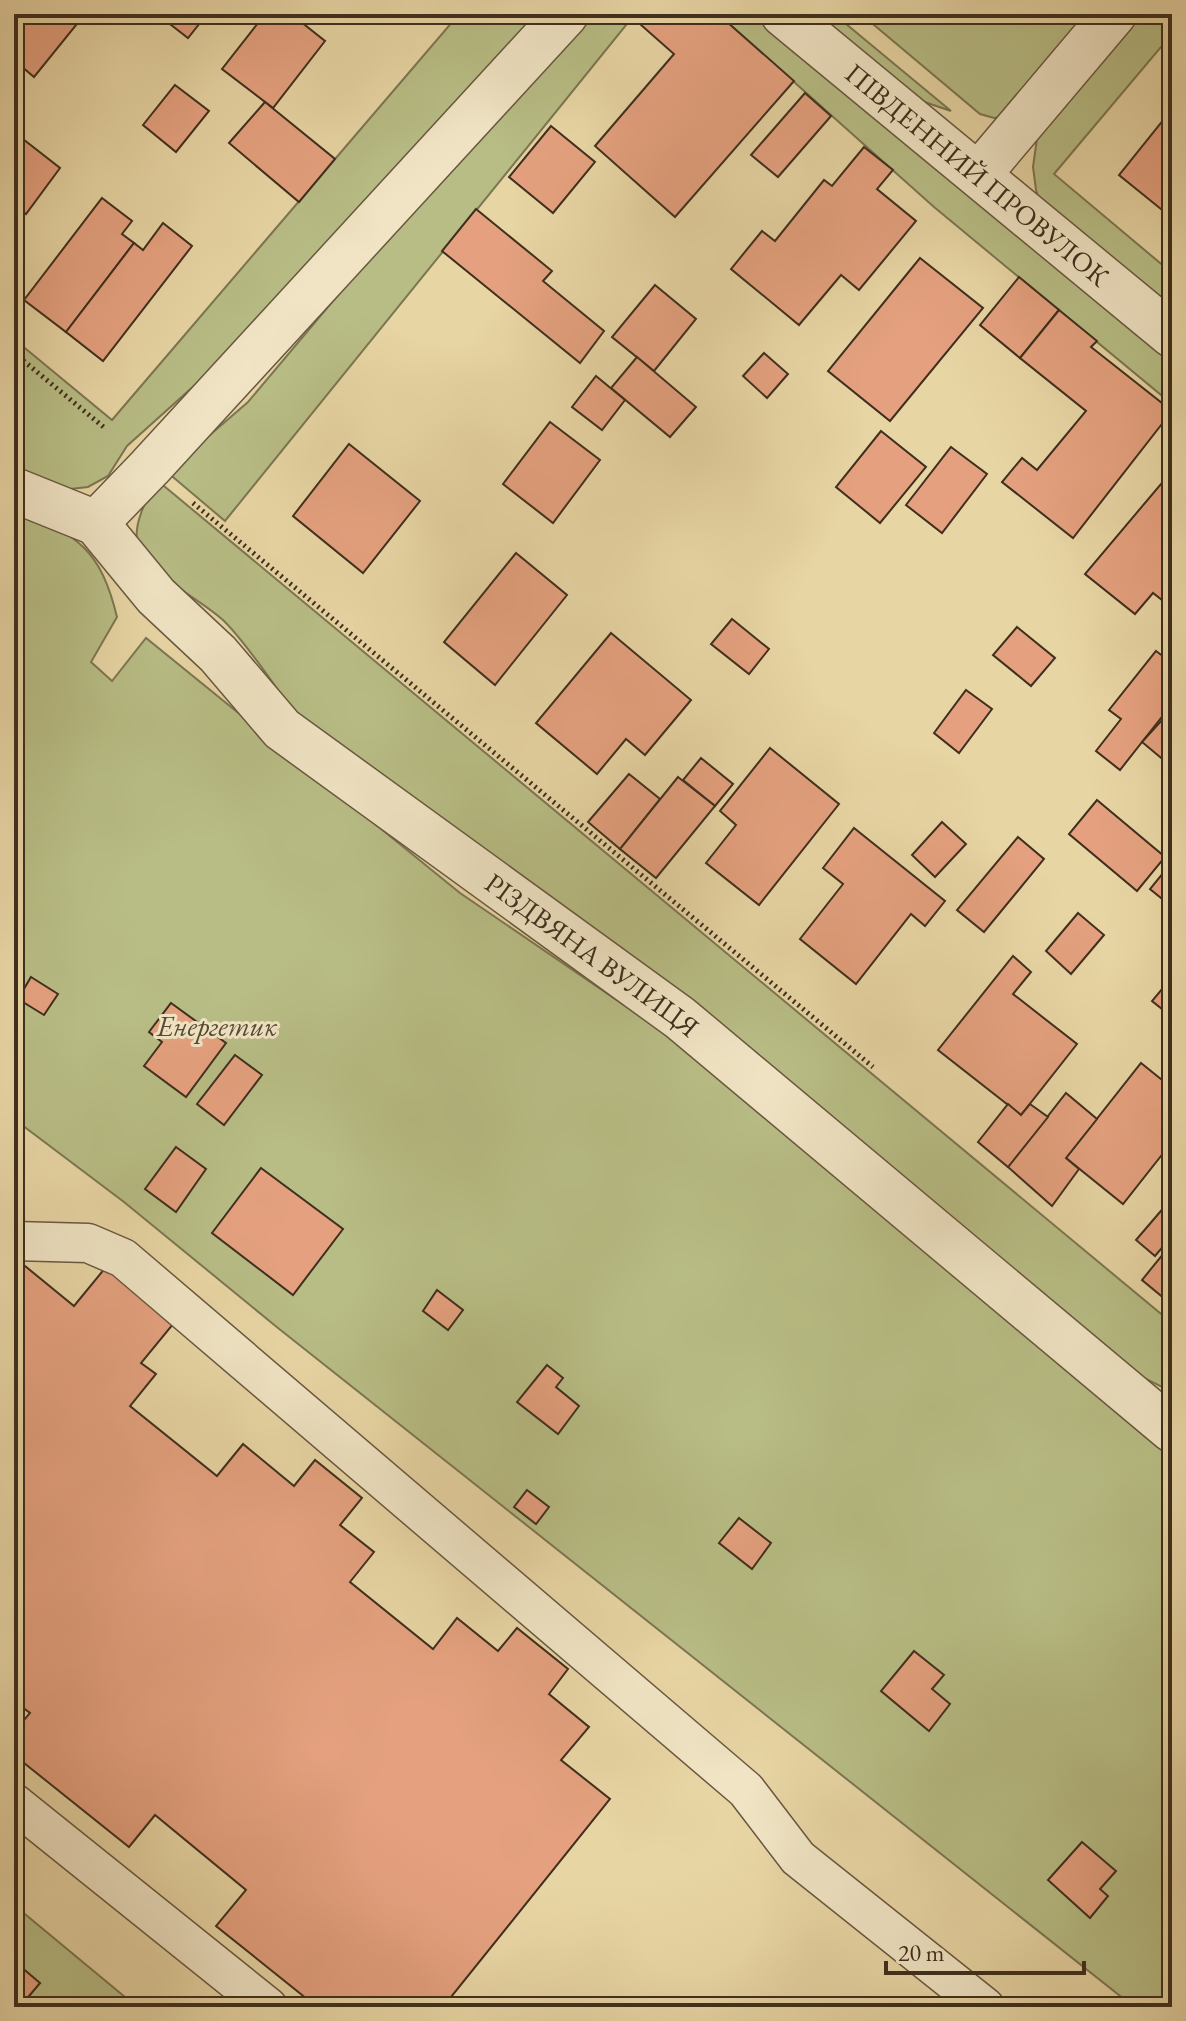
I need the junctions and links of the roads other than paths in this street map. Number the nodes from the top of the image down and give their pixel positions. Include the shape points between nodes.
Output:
1 (566, 14) edge
2 (783, 14) edge
3 (1114, 14) edge
4 (979, 174) junction
5 (1172, 335) edge
6 (14, 490) edge
7 (96, 523) junction
8 (14, 1241) edge
9 (1172, 1430) edge
10 (14, 1803) edge
11 (268, 2007) edge
12 (985, 2007) edge

1 - 7 street
2 - 4 street, ПІВДЕННИЙ ПРОВУЛОК
3 - 4 street
4 - 5 street, ПІВДЕННИЙ ПРОВУЛОК
6 - 7 street, РІЗДВЯНА ВУЛИЦЯ
7 - 9 street, РІЗДВЯНА ВУЛИЦЯ via 156,596 218,654 282,729 680,1018
8 - 12 lane via 88,1243 123,1258 746,1790 798,1858
10 - 11 lane

